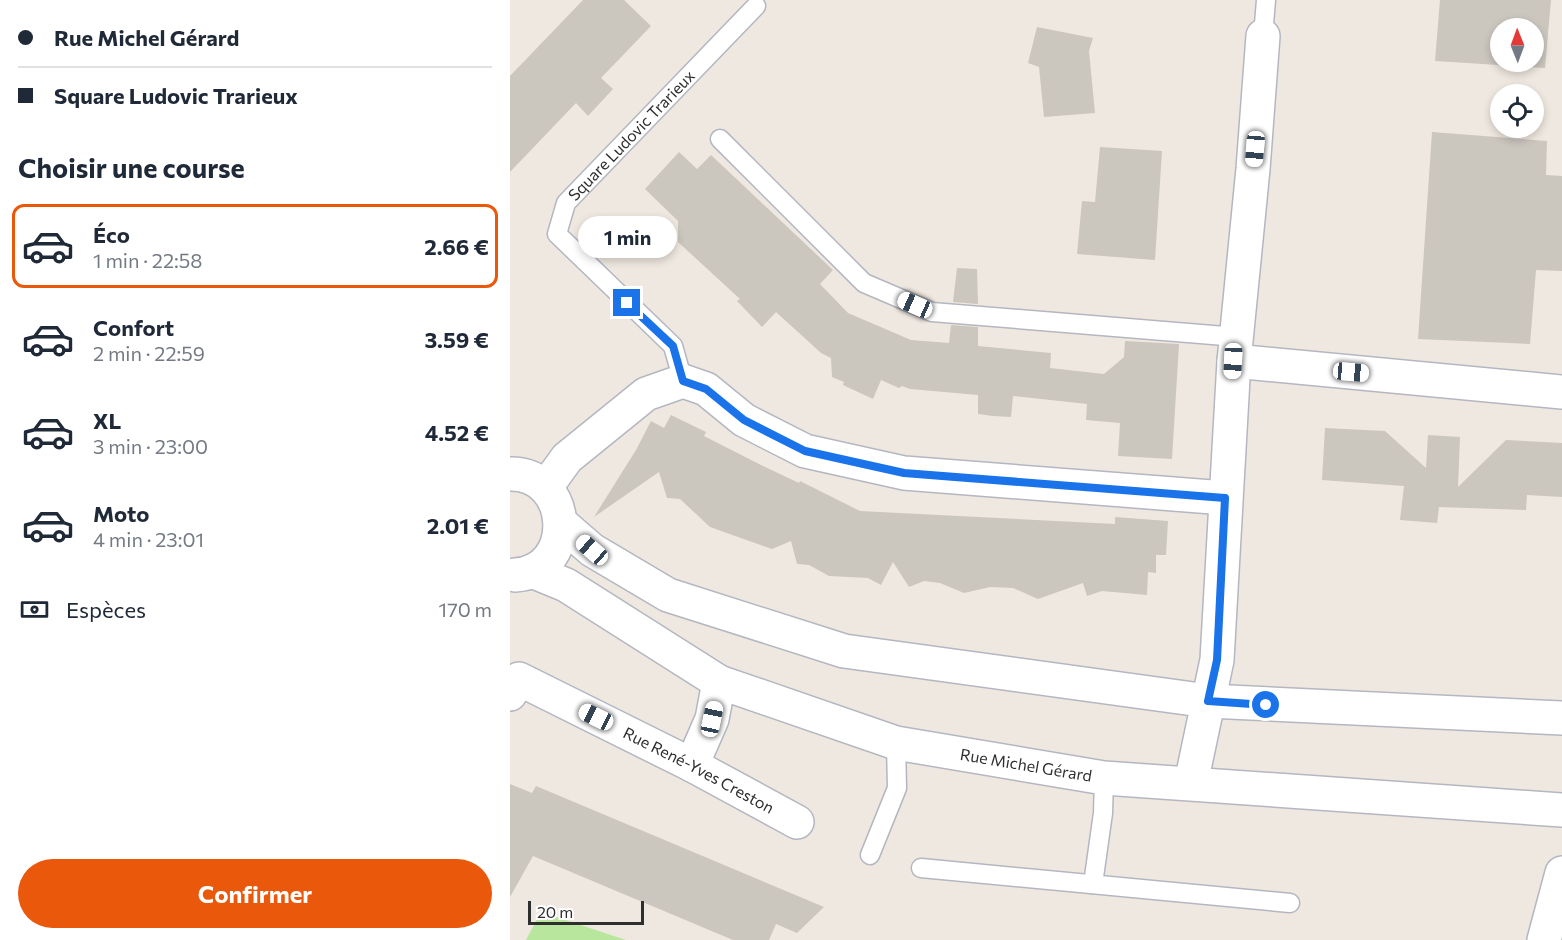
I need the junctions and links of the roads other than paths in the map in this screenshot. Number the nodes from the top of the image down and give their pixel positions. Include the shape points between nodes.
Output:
1 (1266, 0) edge
2 (756, 6) dead end
3 (1263, 36) joint
4 (720, 139) dead end
5 (1235, 349) junction
6 (683, 381) junction
7 (1562, 392) edge
8 (510, 474) edge
9 (546, 487) junction
10 (1225, 498) junction
11 (562, 524) junction
12 (521, 573) edge
13 (719, 682) junction
14 (510, 694) edge
15 (1208, 701) junction
16 (1562, 718) edge
17 (896, 743) junction
18 (692, 765) junction
19 (1104, 778) junction
20 (1191, 783) junction
21 (1562, 810) edge
22 (797, 822) dead end
23 (870, 855) dead end
24 (921, 868) dead end
25 (1562, 873) edge
26 (1093, 884) junction
27 (1290, 903) dead end
28 (1544, 940) edge

1 - 3 lane
2 - 6 lane, Square Ludovic Trarieux via 566,203 557,234 673,346
3 - 5 street
4 - 5 lane via 864,283 932,312
5 - 7 street
5 - 10 street
6 - 9 street via 646,394 567,458
6 - 10 street via 706,389 744,420 805,451 904,473
8 - 9 street via 533,478
9 - 11 street
10 - 15 street via 1217,660
11 - 12 street, Rue Michel Gérard via 554,552 544,563
11 - 15 street via 592,550 668,595 844,651
12 - 13 street, Rue Michel Gérard via 566,585
13 - 17 street, Rue Michel Gérard
13 - 18 street via 712,719
14 - 18 street, Rue René-Yves Creston via 519,679
15 - 16 street
15 - 20 street
17 - 19 street, Rue Michel Gérard
17 - 23 lane via 897,788
18 - 22 street, Rue René-Yves Creston
19 - 20 street, Rue Michel Gérard
19 - 26 lane
20 - 21 street, Rue Michel Gérard
24 - 26 lane
25 - 28 street
26 - 27 lane

